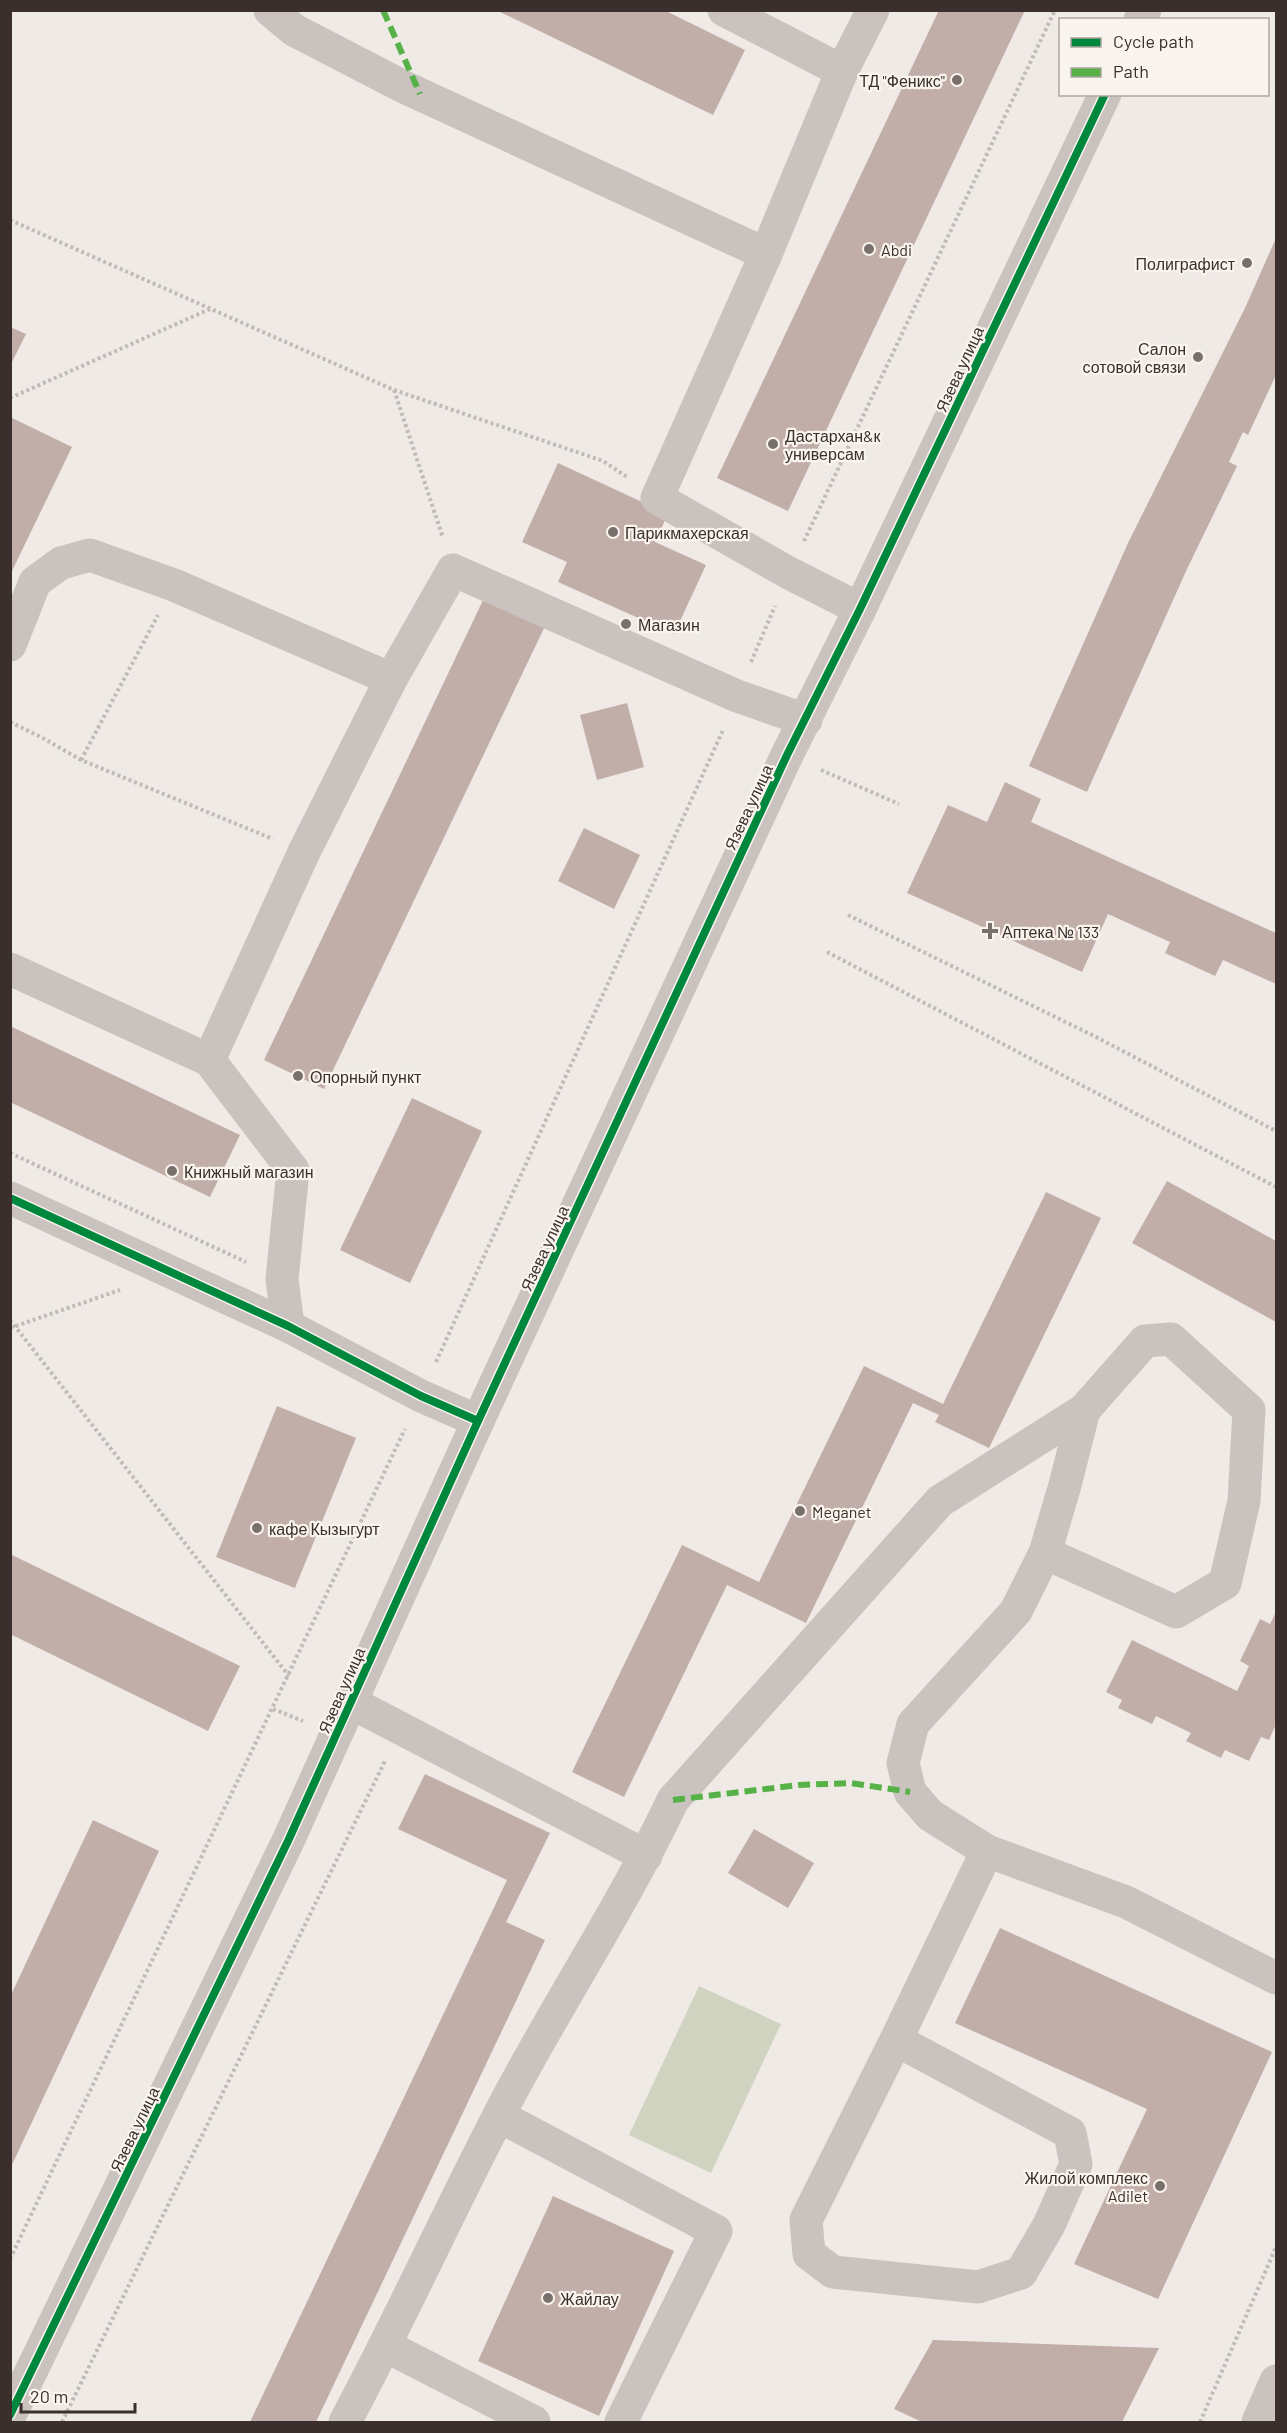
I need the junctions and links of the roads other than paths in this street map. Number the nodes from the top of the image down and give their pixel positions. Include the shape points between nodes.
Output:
1 (270, 10) edge
2 (724, 10) edge
3 (873, 10) edge
4 (842, 70) junction
5 (1104, 96) edge
6 (766, 254) junction
7 (860, 609) junction
8 (10, 645) edge
9 (391, 679) junction
10 (806, 720) junction
11 (10, 969) edge
12 (209, 1060) junction
13 (10, 1198) edge
14 (288, 1326) junction
15 (1084, 1410) junction
16 (478, 1421) junction
17 (1045, 1553) junction
18 (350, 1702) junction
19 (987, 1851) junction
20 (646, 1856) junction
21 (1276, 1978) edge
22 (896, 2040) junction
23 (499, 2116) junction
24 (386, 2346) junction
25 (1276, 2381) edge
26 (10, 2415) edge
27 (345, 2422) edge
28 (534, 2422) edge
29 (621, 2422) edge
30 (1258, 2422) edge

1 - 6 street via 294,30 404,87
2 - 4 street
3 - 4 street
4 - 6 street
5 - 7 street, Язева улица
6 - 7 street via 657,498
7 - 10 street, Язева улица
8 - 9 street via 34,582 61,563 90,555 174,585
9 - 10 street via 453,570 737,696
9 - 12 street via 304,852
10 - 16 street, Язева улица
11 - 12 street
12 - 14 street via 293,1170 282,1279
13 - 14 street
14 - 16 street via 421,1396
15 - 17 street
15 - 17 street via 1145,1341 1171,1339 1249,1410 1244,1501 1225,1583 1176,1612
15 - 20 street via 940,1501 673,1800
16 - 18 street, Язева улица
17 - 19 street via 1016,1611 914,1724 903,1763 910,1792 930,1815
18 - 20 street
18 - 26 street, Язева улица via 288,1841
19 - 21 street via 1126,1902
19 - 22 street
20 - 23 street
22 - 22 street via 1070,2133 1076,2164 1049,2225 1021,2272 978,2287 833,2272 809,2254 806,2220
23 - 24 street
23 - 29 street via 716,2231
24 - 27 street
24 - 28 street
25 - 30 street

